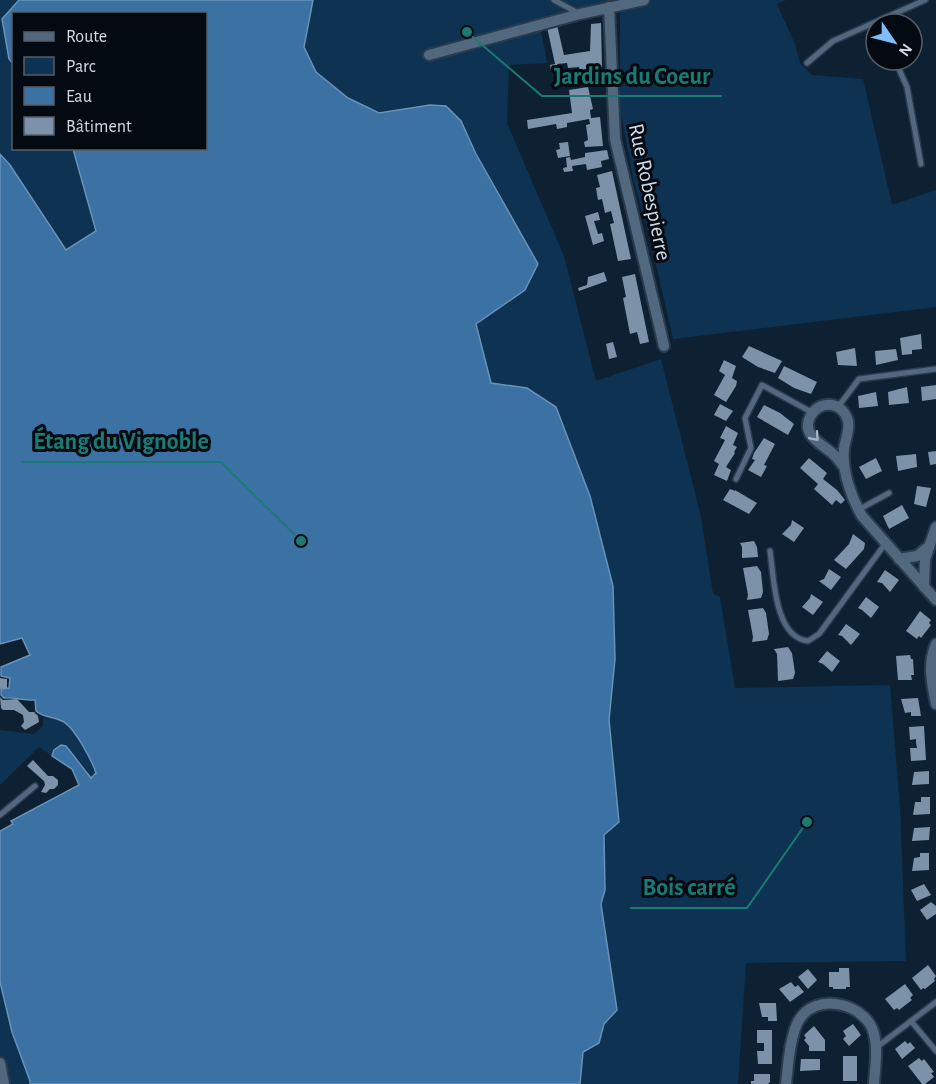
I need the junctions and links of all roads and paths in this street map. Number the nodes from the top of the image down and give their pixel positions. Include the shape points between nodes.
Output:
1 (554, 0) edge
2 (644, 0) edge
3 (925, 0) edge
4 (609, 7) junction
5 (901, 12) edge
6 (580, 14) junction
7 (864, 29) edge
8 (429, 55) dead end
9 (807, 63) dead end
10 (900, 72) edge
11 (921, 164) dead end
12 (664, 346) dead end
13 (936, 369) edge
14 (838, 407) junction
15 (813, 412) junction
16 (844, 467) junction
17 (736, 479) dead end
18 (890, 494) dead end
19 (858, 510) junction
20 (936, 526) edge
21 (885, 544) junction
22 (928, 547) junction
23 (771, 551) dead end
24 (899, 559) junction
25 (924, 587) junction
26 (936, 600) edge
27 (936, 644) edge
28 (936, 704) edge
29 (35, 786) dead end
30 (0, 815) edge
31 (936, 1002) edge
32 (911, 1021) junction
33 (876, 1048) junction
34 (936, 1052) edge
35 (0, 1063) edge
36 (4, 1084) edge
37 (786, 1084) edge
38 (874, 1084) edge

1 - 6 lane
2 - 4 street
3 - 5 lane
4 - 6 street
4 - 12 street, Rue Robespierre via 615,139
6 - 8 street
7 - 9 lane via 833,41
10 - 11 lane via 907,87
13 - 14 lane via 859,379
14 - 15 street via 827,404
14 - 16 street via 848,425
15 -> 16 street via 808,424 811,435
15 - 17 lane via 762,385 745,418 751,448
16 - 19 street
18 - 19 lane
19 - 21 street
20 - 22 street
21 - 23 lane via 819,634 808,641 794,635 781,617
21 - 24 street
22 - 24 street via 917,556
22 - 25 street
24 - 25 street
25 - 26 street
27 - 28 street via 930,670
29 - 30 lane
31 - 32 lane
32 - 33 lane
32 - 34 lane
33 - 37 street via 869,1022 857,1010 840,1005 811,1008 795,1029
33 - 38 street
35 - 36 street

